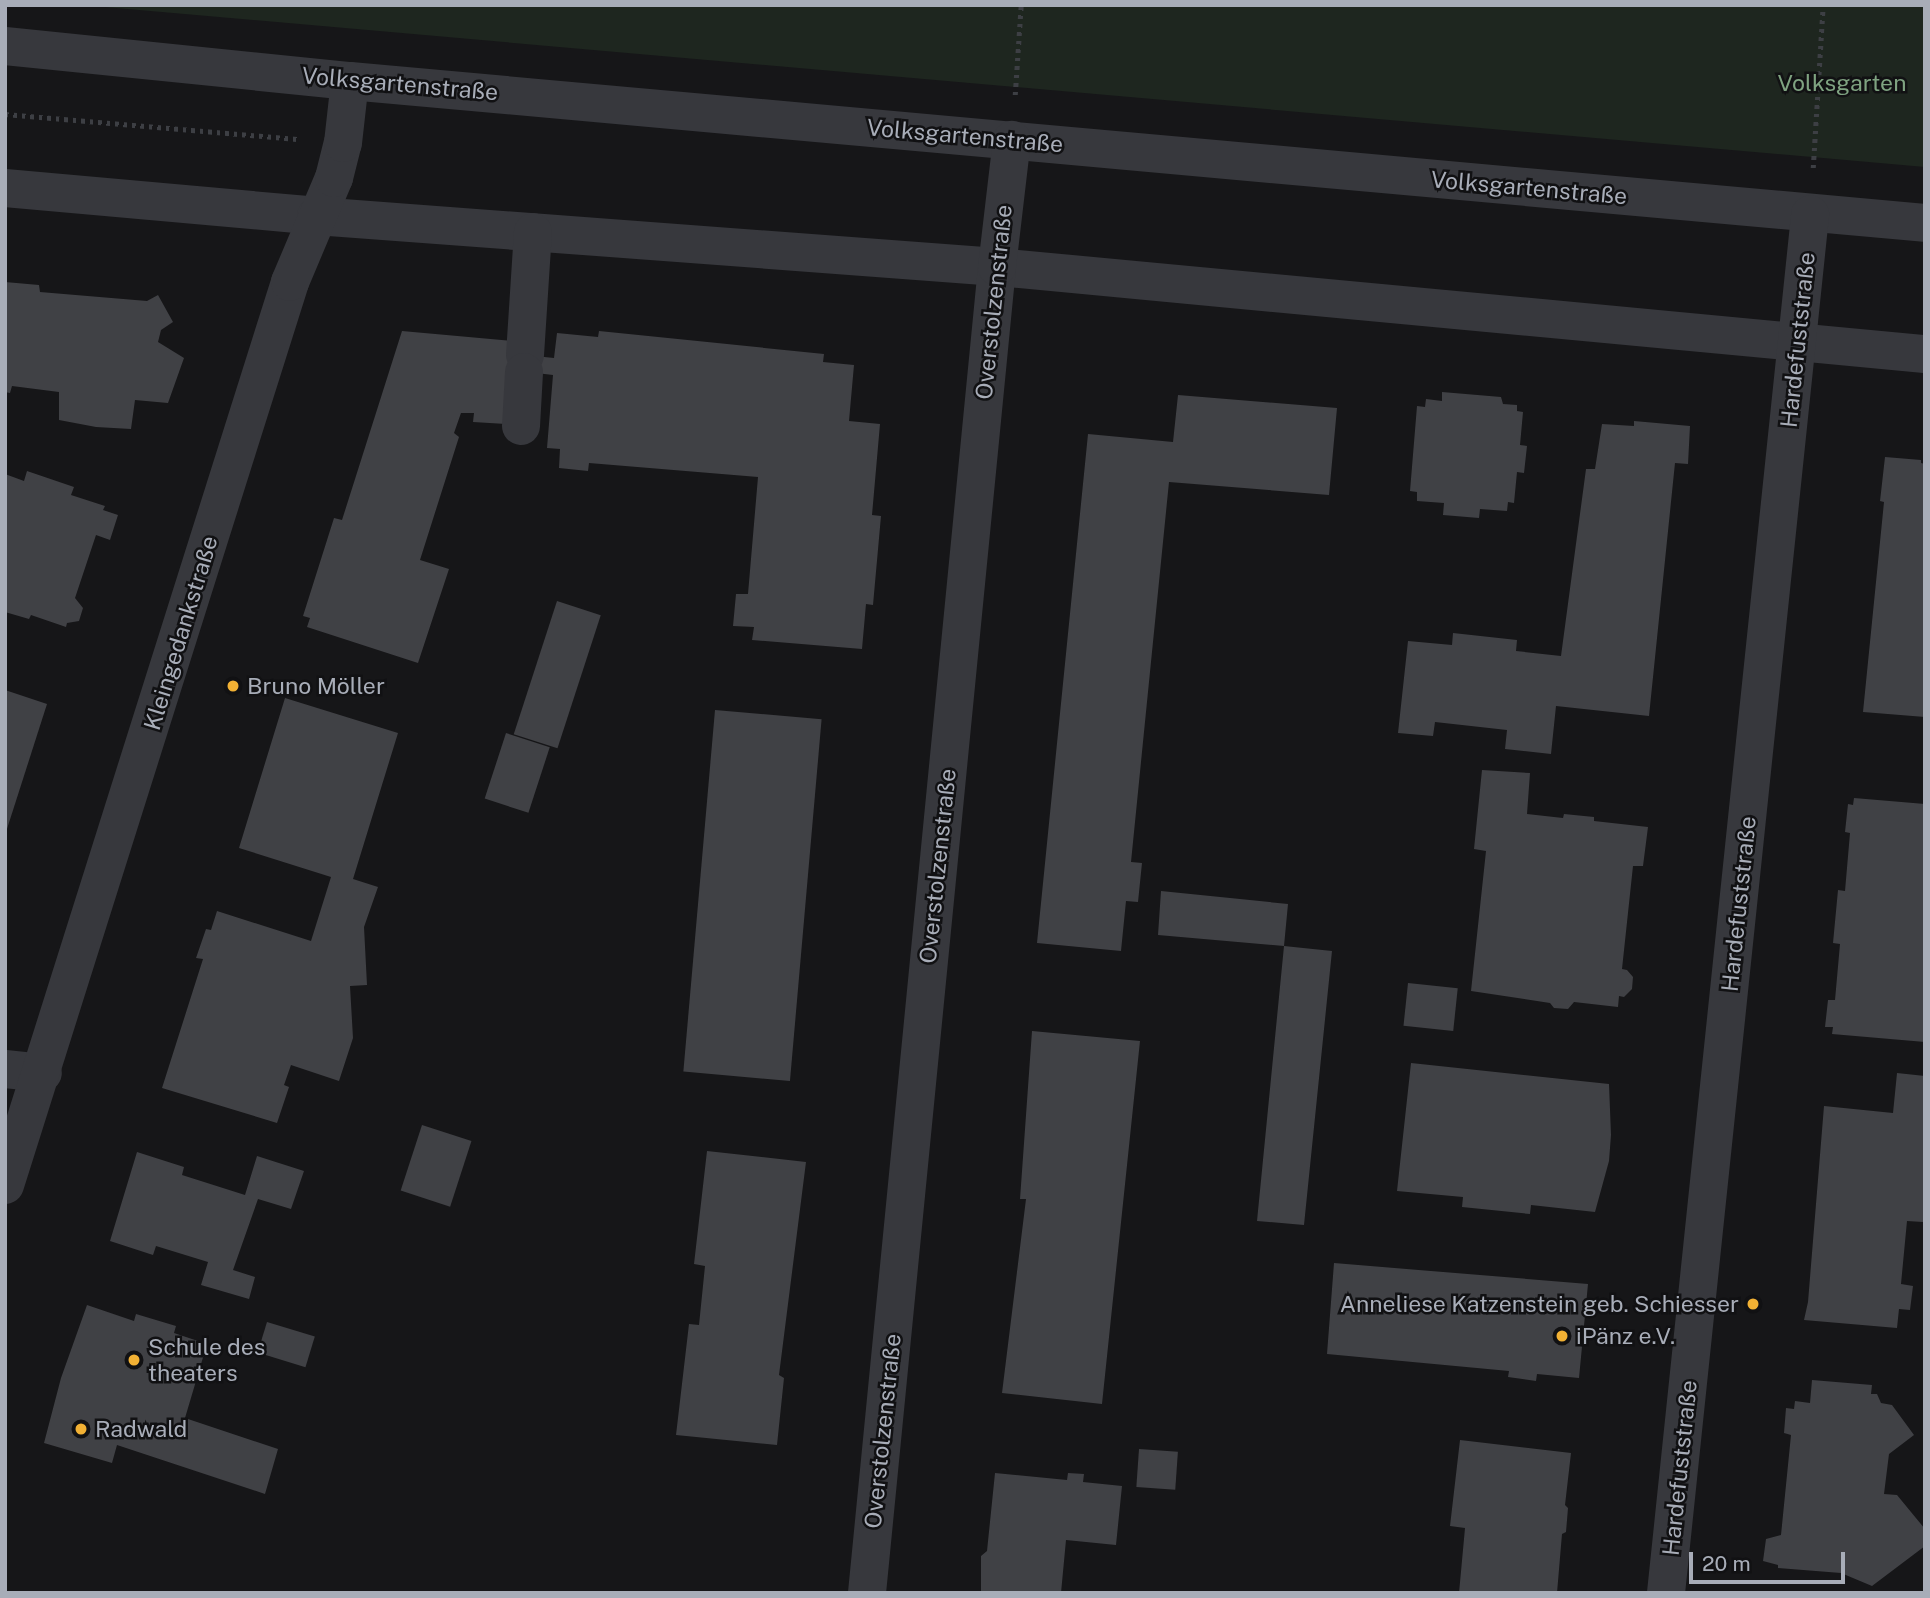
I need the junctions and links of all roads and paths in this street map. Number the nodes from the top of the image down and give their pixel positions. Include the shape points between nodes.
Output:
1 (1021, 5) edge
2 (1822, 5) edge
3 (5, 46) edge
4 (350, 80) junction
5 (5, 114) edge
6 (1012, 140) junction
7 (343, 143) junction
8 (5, 188) edge
9 (1810, 215) junction
10 (317, 216) junction
11 (1925, 223) edge
12 (533, 232) junction
13 (996, 267) junction
14 (1799, 344) junction
15 (1925, 354) edge
16 (521, 426) dead end
17 (5, 1069) edge
18 (43, 1073) junction
19 (5, 1185) edge
20 (867, 1593) edge
21 (1666, 1593) edge

1 - 6 path
2 - 9 path
3 - 4 street, Volksgartenstraße
4 - 6 street, Volksgartenstraße
4 - 7 street, Kleingedankstraße
5 - 7 path
6 - 9 street, Volksgartenstraße
6 - 13 street, Overstolzenstraße
7 - 10 street, Kleingedankstraße
8 - 10 street
9 - 11 street, Volksgartenstraße
9 - 14 street, Hardefuststraße
10 - 12 street
10 - 18 street, Kleingedankstraße via 286,295
12 - 13 street
12 - 16 street
13 - 14 street
13 - 20 street, Overstolzenstraße
14 - 15 street
14 - 21 street, Hardefuststraße
17 - 18 street
18 - 19 street, Kleingedankstraße

